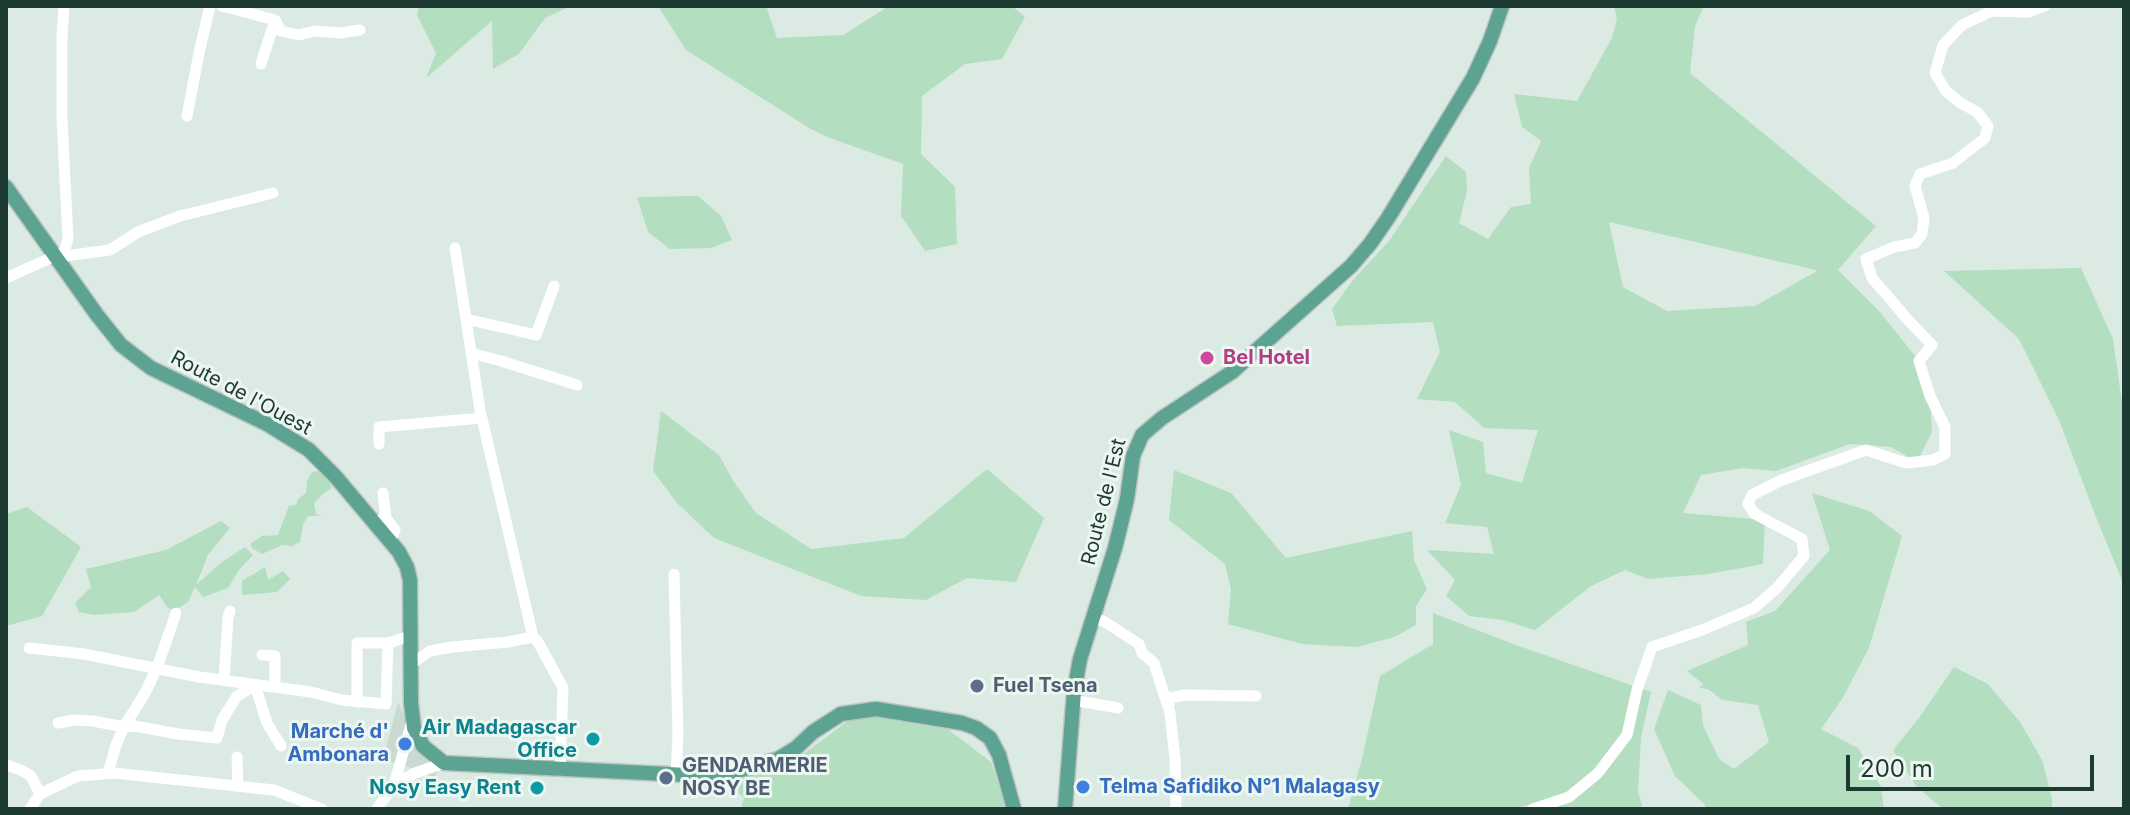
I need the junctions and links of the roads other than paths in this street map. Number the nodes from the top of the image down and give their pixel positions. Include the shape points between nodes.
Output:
1 (64, 6) edge
2 (210, 6) edge
3 (222, 6) edge
4 (1502, 6) edge
5 (2045, 6) edge
6 (275, 20) junction
7 (360, 30) dead end
8 (261, 64) dead end
9 (187, 116) dead end
10 (6, 187) edge
11 (273, 193) dead end
12 (455, 248) dead end
13 (54, 257) junction
14 (6, 278) edge
15 (554, 286) dead end
16 (466, 319) junction
17 (471, 353) junction
18 (577, 385) dead end
19 (482, 418) junction
20 (379, 444) dead end
21 (383, 493) dead end
22 (380, 520) junction
23 (674, 574) dead end
24 (230, 611) dead end
25 (176, 613) dead end
26 (1093, 618) junction
27 (410, 636) junction
28 (533, 637) junction
29 (388, 643) junction
30 (29, 648) dead end
31 (262, 655) dead end
32 (411, 664) junction
33 (157, 668) junction
34 (224, 680) junction
35 (255, 685) junction
36 (275, 686) junction
37 (1256, 696) dead end
38 (1073, 700) junction
39 (357, 702) junction
40 (1118, 708) dead end
41 (1170, 713) junction
42 (412, 719) junction
43 (58, 723) dead end
44 (124, 727) junction
45 (281, 746) dead end
46 (237, 757) dead end
47 (444, 763) junction
48 (6, 765) edge
49 (560, 770) junction
50 (108, 773) junction
51 (676, 775) junction
52 (394, 785) junction
53 (238, 786) junction
54 (40, 794) junction
55 (33, 808) edge
56 (322, 809) edge
57 (377, 809) edge
58 (1014, 809) edge
59 (1065, 809) edge
60 (1176, 809) edge
61 (1533, 809) edge

1 - 13 street via 68,239 64,252
2 - 9 street
3 - 6 street
4 - 26 main road, Route de l'Est via 1473,78 1370,244 1232,372 1142,435
5 - 61 street via 2028,12 1992,11 1962,25 1943,45 1935,73 1946,91 1988,126 1985,138 1953,163 1920,174 1915,186 1924,218 1915,243 1866,259 1872,278 1932,345 1919,361 1945,427 1945,454 1906,463 1866,450 1752,495 1748,504 1755,514 1802,539 1804,556 1754,608 1652,647 1627,735 1598,773 1569,797
6 - 7 street via 281,31 299,35
6 - 8 street
10 - 13 main road, Route de l'Ouest
11 - 13 street via 180,216 110,250
12 - 16 street
13 - 14 street
13 - 22 main road, Route de l'Ouest via 133,356 309,450
15 - 16 street via 536,335
16 - 17 street
17 - 18 street
17 - 19 street
19 - 20 street via 379,427
19 - 28 street
21 - 22 street
22 - 27 main road, Route de l'Ouest via 410,580
23 - 51 street
24 - 34 street
25 - 33 street
26 - 38 main road, Route de l'Est
26 - 41 street via 1139,644 1154,663
27 - 29 street
27 - 32 main road, Route de l'Ouest
28 - 32 street via 430,651
28 - 49 street via 563,688
29 - 39 street via 357,643
29 - 39 street via 386,704
30 - 33 street
31 - 36 street via 275,656
32 - 42 main road, Route de l'Ouest
33 - 34 street
33 - 44 street
34 - 35 street
35 - 36 street
35 - 44 street via 237,696 217,738
35 - 45 street
36 - 39 street
37 - 41 street via 1169,698
38 - 40 street
38 - 59 main road, Route de l'Est
41 - 60 street
42 - 47 main road, Route de l'Ouest via 423,746
42 - 52 street
43 - 44 street via 93,721
44 - 50 street
46 - 53 street
47 - 49 main road
47 - 52 street
48 - 54 street via 31,776
49 - 51 main road
50 - 53 street
50 - 54 street via 78,776
51 - 58 main road via 734,772 778,759 841,714 876,709 962,723 990,738
52 - 57 street
53 - 56 street via 274,790
54 - 55 street

